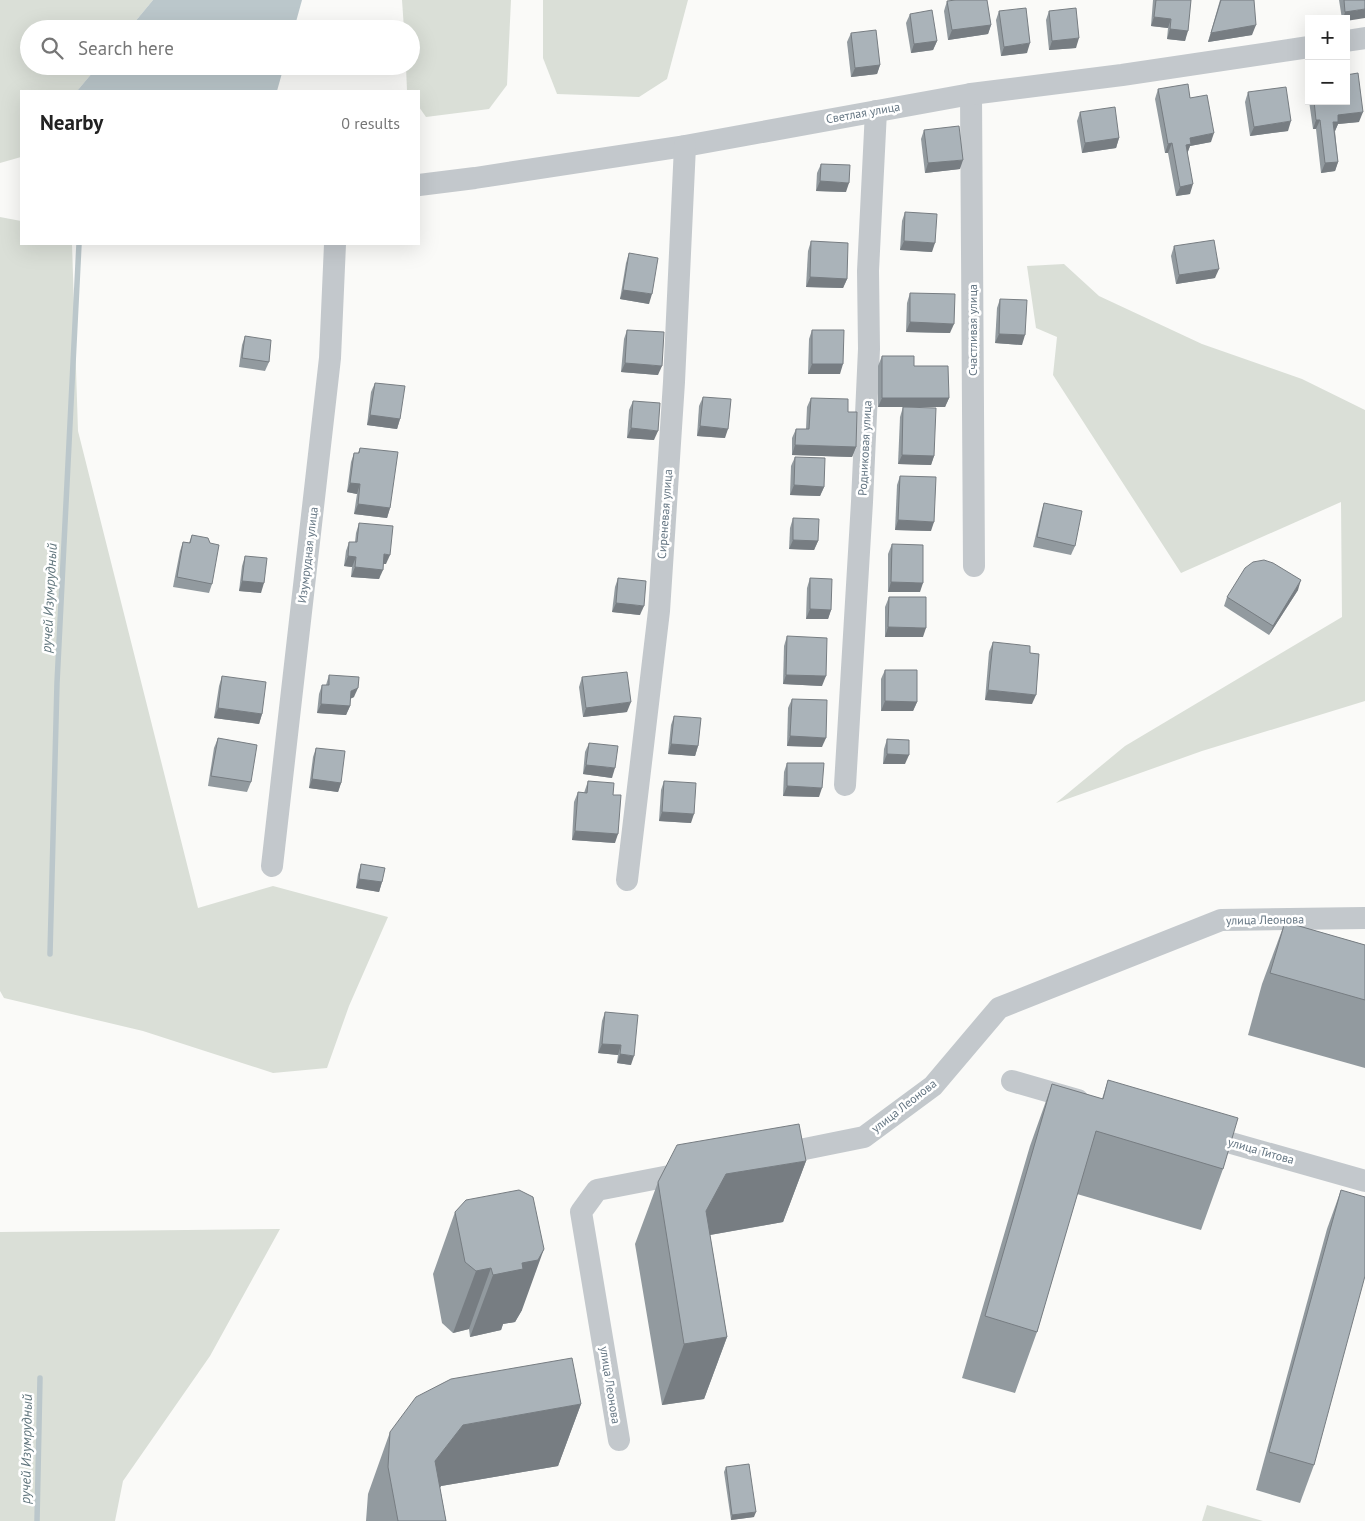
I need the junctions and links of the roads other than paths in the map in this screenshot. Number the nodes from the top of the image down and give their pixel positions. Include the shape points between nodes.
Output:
1 (1365, 38) edge
2 (1350, 40) edge
3 (1305, 48) edge
4 (971, 94) junction
5 (876, 111) junction
6 (685, 146) junction
7 (420, 185) edge
8 (335, 245) edge
9 (974, 566) dead end
10 (846, 785) dead end
11 (272, 866) dead end
12 (627, 880) dead end
13 (1365, 918) edge
14 (1012, 1081) dead end
15 (1097, 1105) edge
16 (1181, 1129) edge
17 (759, 1158) edge
18 (712, 1167) edge
19 (1365, 1181) edge
20 (619, 1440) dead end

1 - 2 street
3 - 4 street, Светлая улица
4 - 5 street, Светлая улица
4 - 9 street, Счастливая улица
5 - 6 street, Светлая улица
5 - 10 street, Родниковая улица via 868,271 869,349 864,464
6 - 7 street, Светлая улица
6 - 12 street, Сиреневая улица via 659,611
8 - 11 street, Изумрудная улица via 330,358
13 - 17 street, улица Леонова via 1221,920 1017,1000 999,1008 933,1086 864,1137
14 - 15 street
16 - 19 street, улица Титова
18 - 20 street, улица Леонова via 597,1190 581,1212

